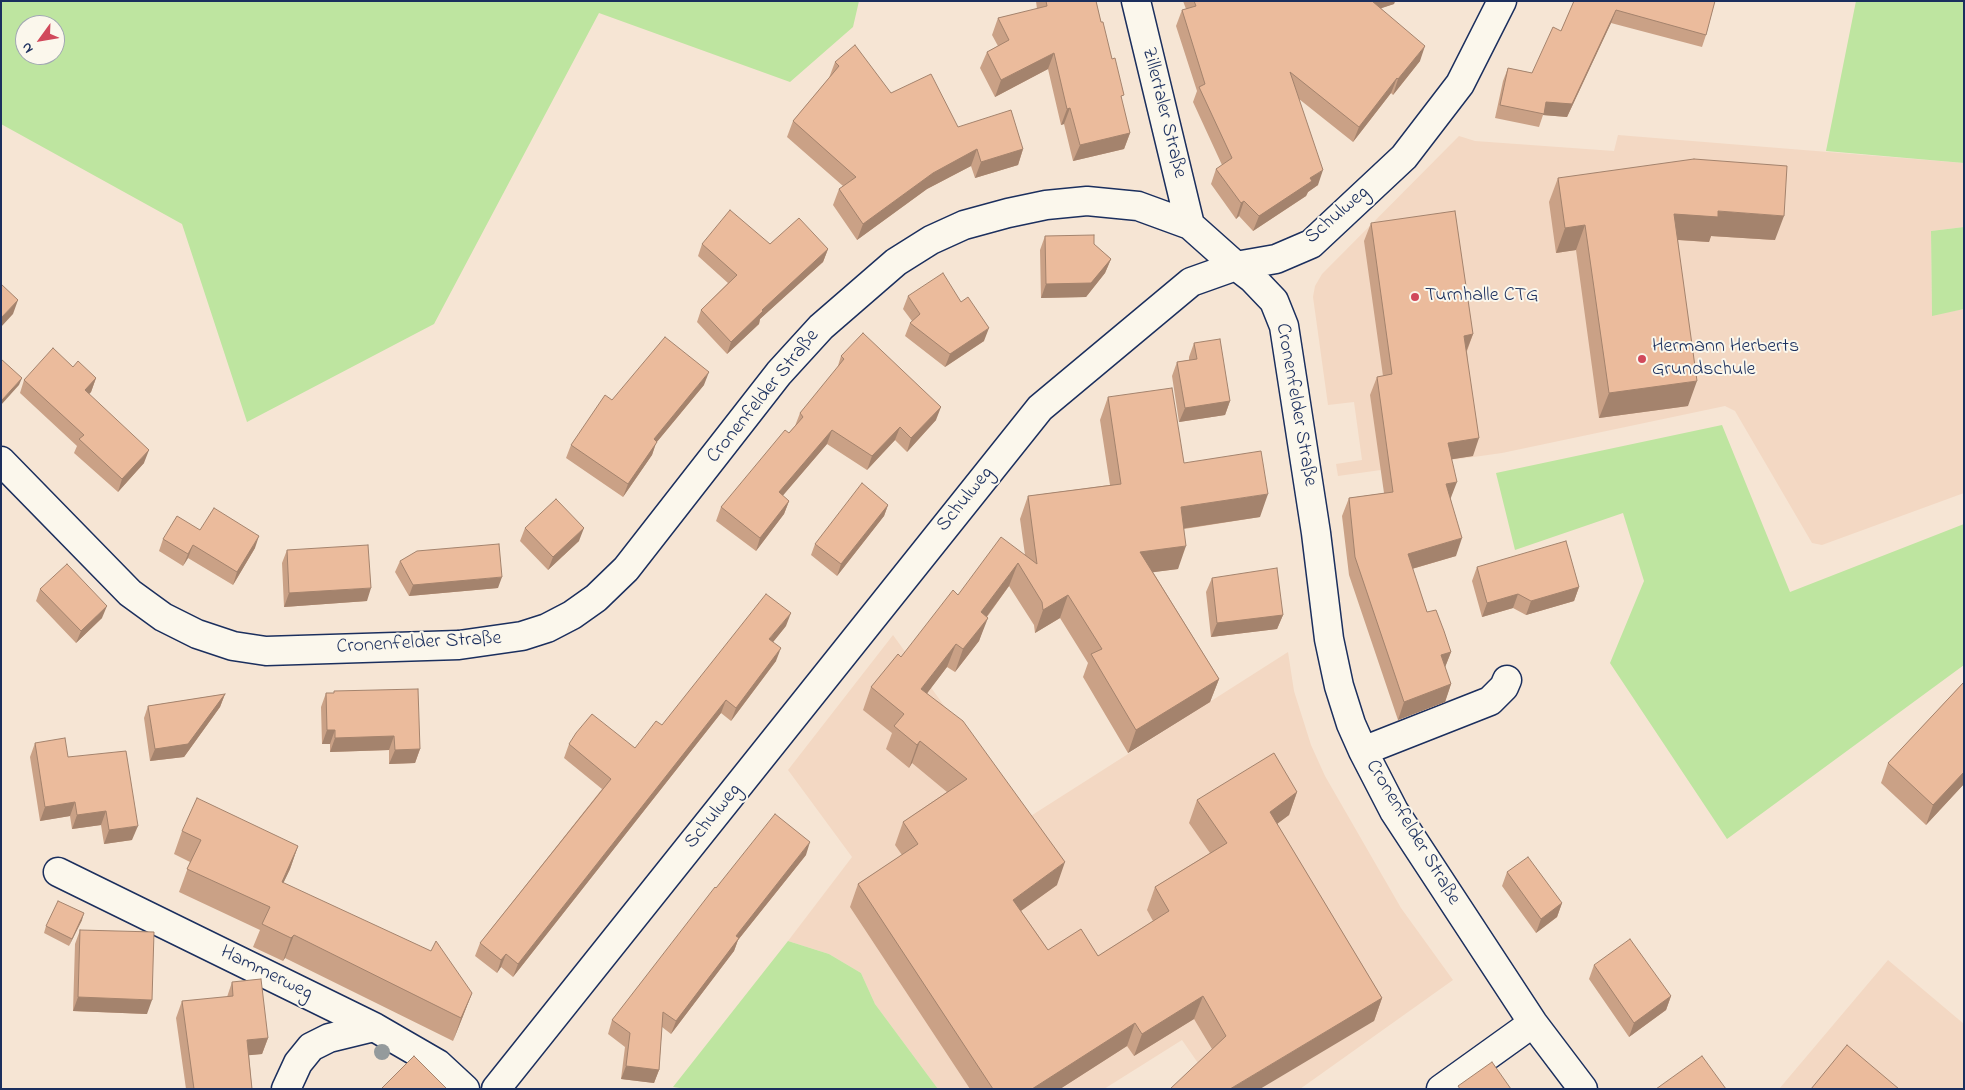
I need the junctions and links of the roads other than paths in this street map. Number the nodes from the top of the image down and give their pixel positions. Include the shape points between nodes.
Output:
1 (1136, 1) edge
2 (1502, 1) edge
3 (1190, 225) junction
4 (1236, 266) junction
5 (1, 461) edge
6 (1507, 680) dead end
7 (1363, 751) junction
8 (58, 872) dead end
9 (1533, 1023) junction
10 (374, 1027) junction
11 (286, 1089) edge
12 (465, 1089) edge
13 (496, 1089) edge
14 (1441, 1089) edge
15 (1583, 1089) edge

1 - 3 street, Zillertaler Straße
2 - 4 street, Schulweg via 1460,84 1404,157 1311,244 1276,259
3 - 4 street, Cronenfelder Straße
3 - 5 street, Cronenfelder Straße via 1138,206 1087,201 1046,205 964,225 896,262 820,327 779,373 626,569 596,598 572,615 522,636 459,645 266,651 197,634 163,617 130,592
4 - 7 street, Cronenfelder Straße via 1253,278 1274,301 1284,326 1329,639 1339,686
4 - 13 street, Schulweg via 1192,282 1040,408
6 - 7 street via 1490,701
7 - 9 street, Cronenfelder Straße via 1394,811
8 - 10 street, Hammerweg
9 - 14 street
9 - 15 street, Cronenfelder Straße
10 - 11 street via 329,1038 311,1048 298,1064
10 - 12 street, Hammerweg via 438,1064

